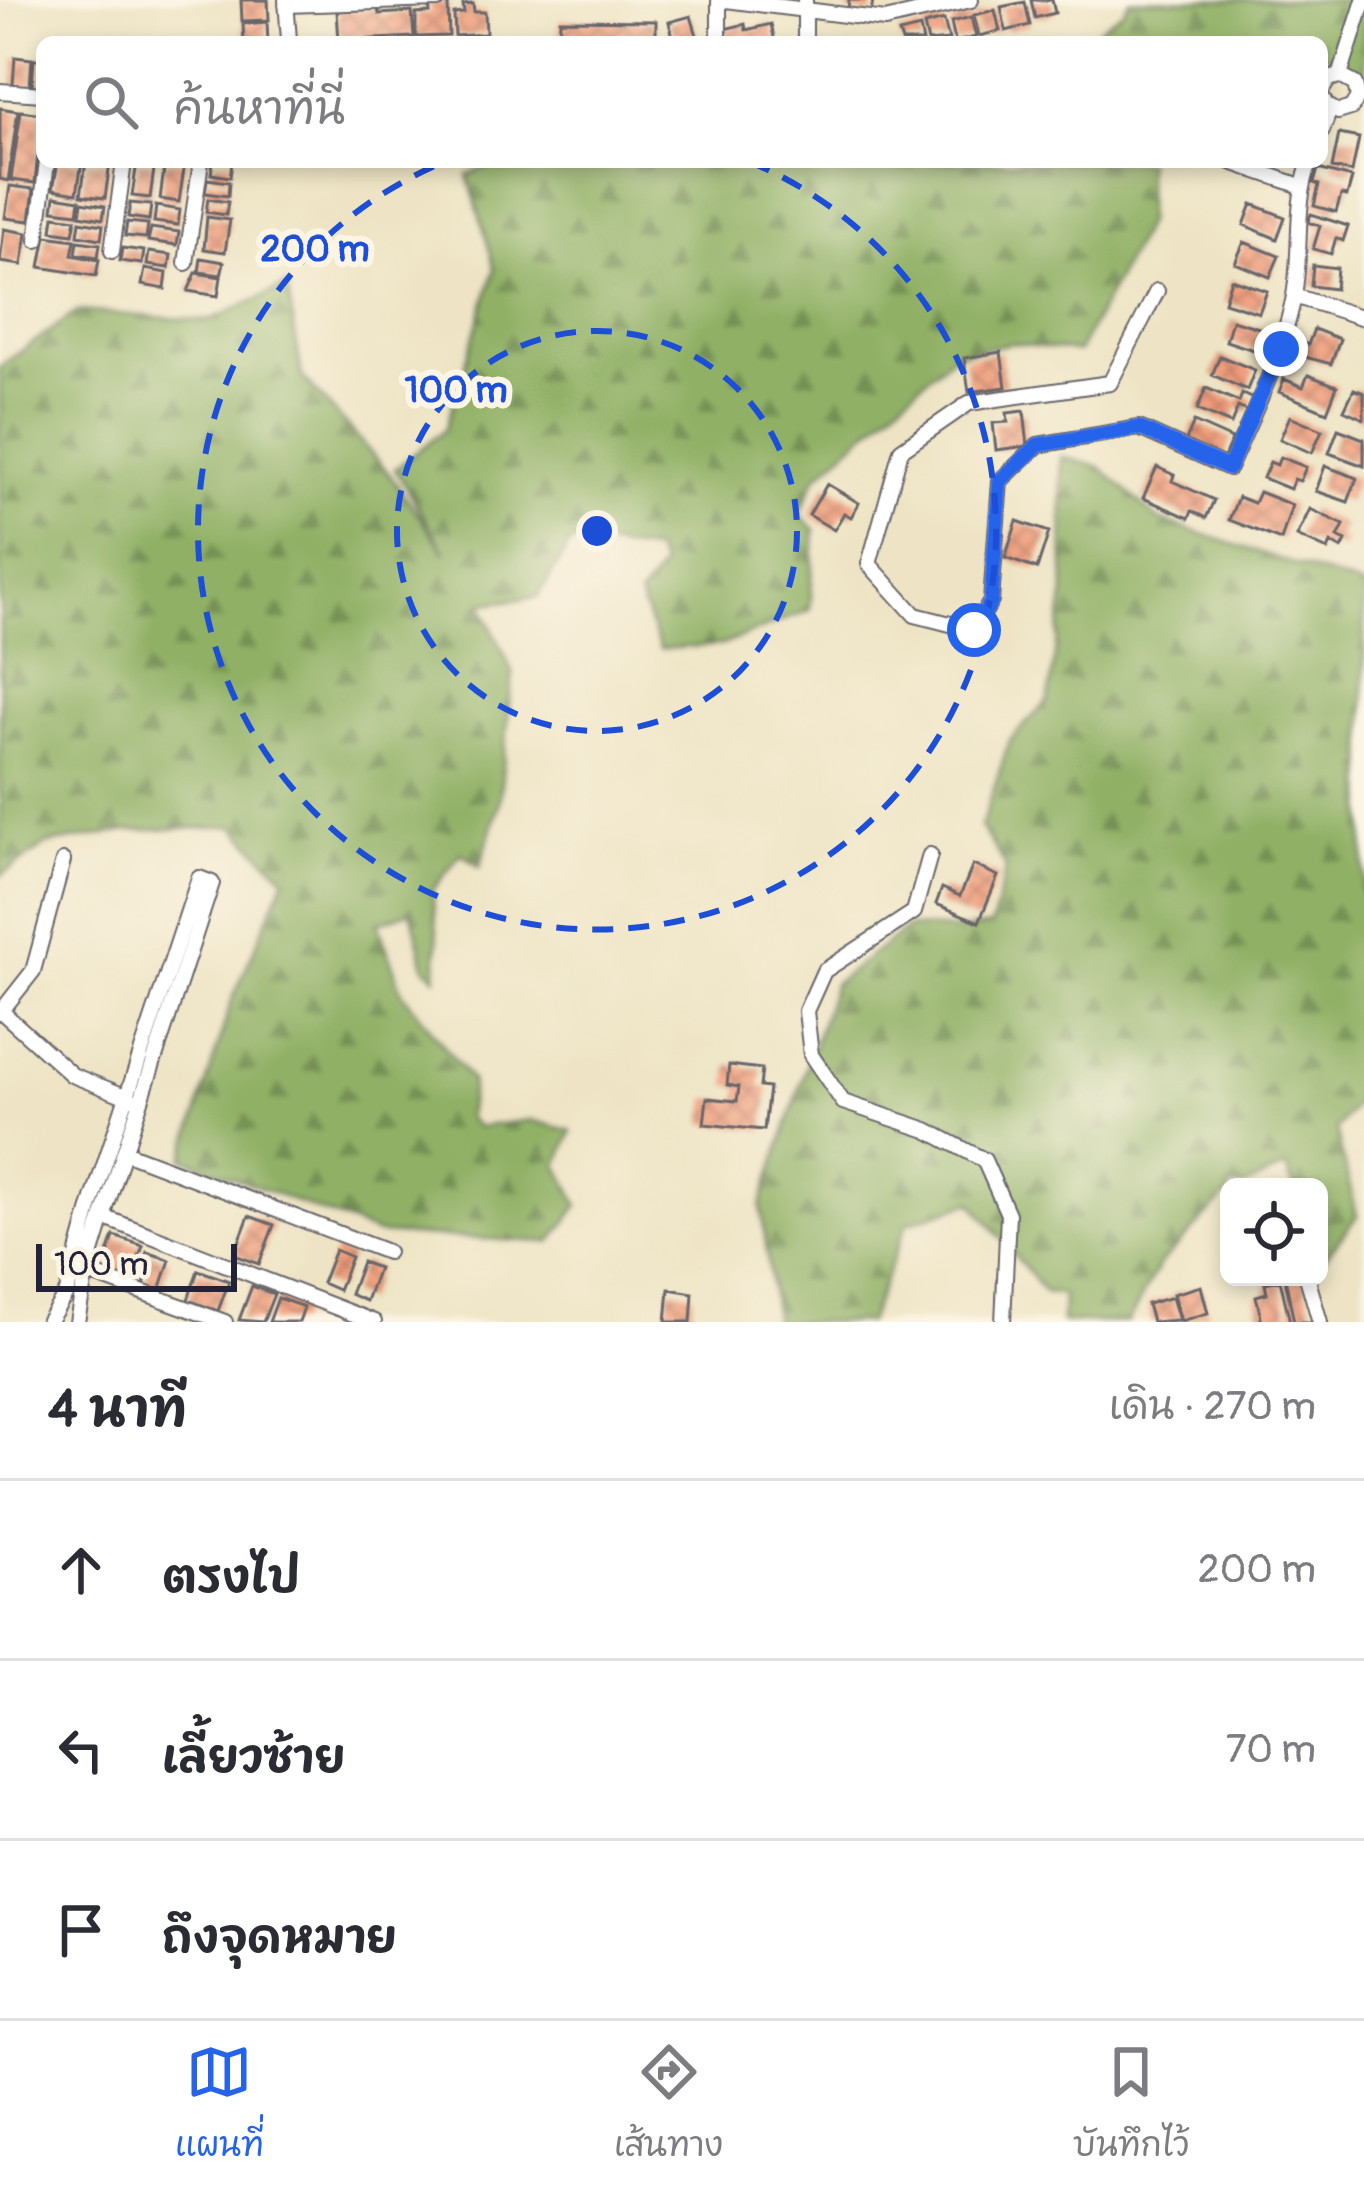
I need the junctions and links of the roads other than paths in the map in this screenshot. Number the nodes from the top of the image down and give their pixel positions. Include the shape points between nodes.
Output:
1 (366, 0) edge
2 (438, 0) edge
3 (722, 0) edge
4 (1364, 0) edge
5 (963, 1) edge
6 (286, 3) edge
7 (804, 6) edge
8 (289, 36) edge
9 (719, 36) edge
10 (805, 36) edge
11 (1340, 76) junction
12 (1328, 84) edge
13 (0, 91) edge
14 (36, 94) edge
15 (1361, 96) edge
16 (1328, 101) edge
17 (46, 168) edge
18 (123, 168) edge
19 (200, 168) edge
20 (1248, 168) edge
21 (1308, 168) edge
22 (1301, 186) junction
23 (38, 240) dead end
24 (112, 251) dead end
25 (186, 262) dead end
26 (1157, 291) dead end
27 (1294, 296) junction
28 (1364, 318) edge
29 (930, 855) dead end
30 (63, 861) dead end
31 (1, 1012) edge
32 (134, 1100) junction
33 (124, 1152) junction
34 (103, 1217) junction
35 (387, 1252) dead end
36 (86, 1272) junction
37 (1310, 1286) edge
38 (48, 1322) edge
39 (77, 1322) edge
40 (225, 1322) edge
41 (374, 1322) edge
42 (1003, 1322) edge
43 (1320, 1322) edge

1 - 2 street
1 - 6 street
3 - 7 street
3 - 9 street
4 - 11 street
5 - 7 street via 885,20
6 - 8 street
7 - 10 street
11 - 12 street
11 - 15 street
13 - 14 street
15 - 16 street via 1346,111
17 - 23 street
18 - 24 street
19 - 25 street
20 - 22 street
21 - 22 street
22 - 27 street
26 - 27 street via 1110,383 969,403 901,450 869,564 915,615 974,630 991,602 1000,481 1038,445 1139,428 1229,468 1281,349
27 - 28 street
29 - 42 street via 914,912 824,971 806,1011 811,1055 843,1102 927,1130 983,1160 1008,1214
30 - 31 street via 33,971
31 - 32 street via 72,1075
32 - 32 street via 212,883 199,878
32 - 33 street
32 - 38 street via 67,1292
33 - 34 street
33 - 35 street
34 - 36 street
34 - 41 street
36 - 39 street
36 - 40 street
37 - 43 street

